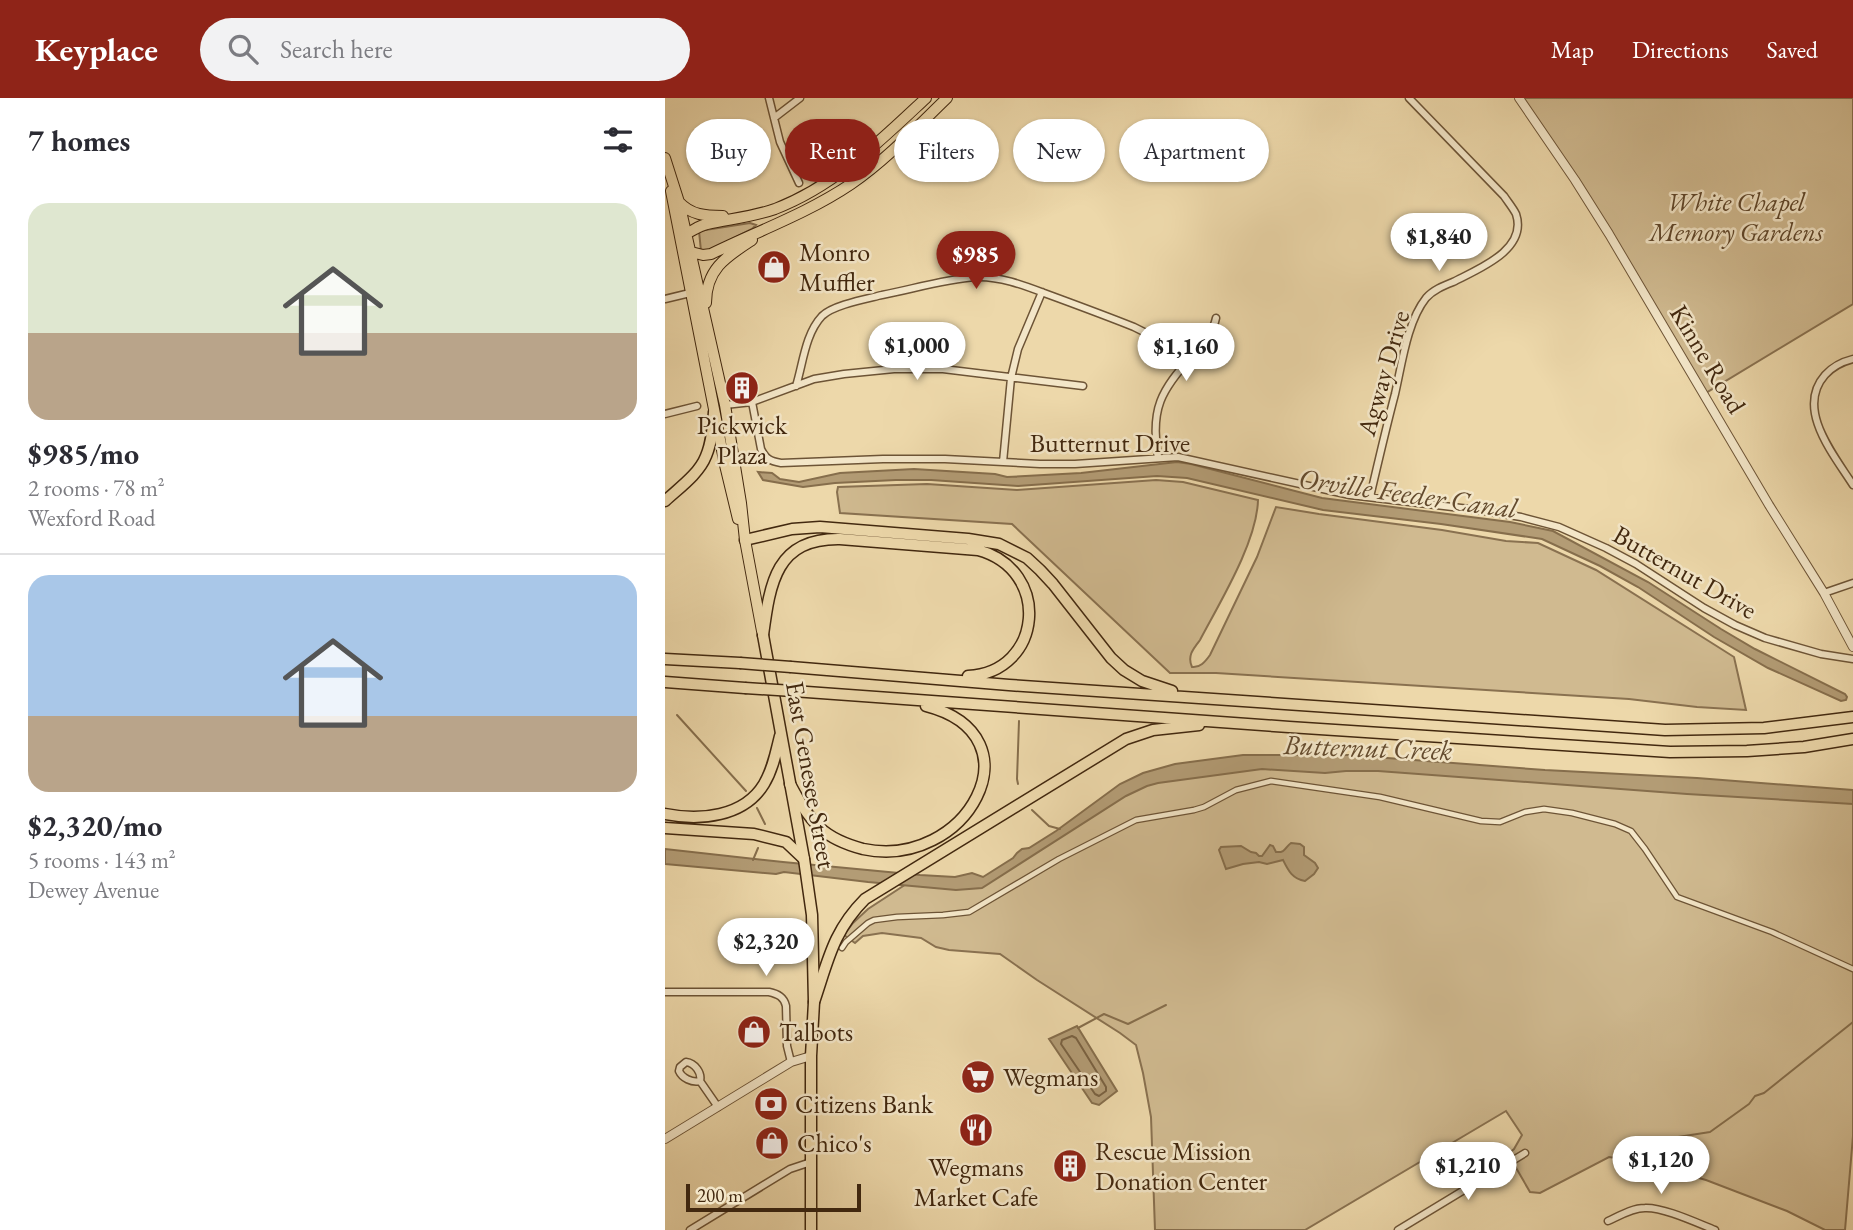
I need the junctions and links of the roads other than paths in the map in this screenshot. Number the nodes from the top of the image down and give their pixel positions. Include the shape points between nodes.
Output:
1 (769, 98) edge
2 (800, 98) edge
3 (926, 98) edge
4 (947, 98) edge
5 (1409, 98) edge
6 (1519, 98) edge
7 (774, 118) junction
8 (666, 162) edge
9 (799, 183) dead end
10 (679, 202) junction
11 (755, 215) junction
12 (775, 225) junction
13 (683, 235) junction
14 (686, 251) junction
15 (1042, 292) junction
16 (690, 293) junction
17 (665, 299) edge
18 (1216, 318) dead end
19 (707, 321) junction
20 (1853, 359) edge
21 (1184, 365) junction
22 (1011, 378) junction
23 (796, 386) junction
24 (1083, 386) dead end
25 (752, 402) junction
26 (725, 405) junction
27 (697, 406) dead end
28 (713, 407) junction
29 (665, 414) edge
30 (1158, 457) junction
31 (1003, 462) junction
32 (1853, 485) edge
33 (1370, 497) junction
34 (665, 501) edge
35 (744, 540) junction
36 (1853, 583) edge
37 (1824, 593) junction
38 (763, 635) junction
39 (1853, 647) edge
40 (665, 659) edge
41 (1853, 659) edge
42 (933, 678) junction
43 (669, 683) edge
44 (1195, 697) junction
45 (903, 700) junction
46 (1853, 717) edge
47 (1224, 723) junction
48 (780, 736) junction
49 (1853, 739) edge
50 (790, 784) junction
51 (665, 814) edge
52 (665, 828) edge
53 (804, 859) junction
54 (842, 948) dead end
55 (1853, 969) edge
56 (665, 992) edge
57 (814, 1002) junction
58 (811, 1056) junction
59 (791, 1062) junction
60 (700, 1081) dead end
61 (718, 1107) junction
62 (665, 1139) edge
63 (1525, 1153) dead end
64 (811, 1162) junction
65 (1608, 1221) dead end
66 (690, 1230) edge
67 (811, 1230) edge
68 (1398, 1230) edge
69 (1715, 1230) edge

1 - 7 street
2 - 7 street
3 - 11 main road via 844,171
4 - 12 main road via 870,170
5 - 33 street, Agway Drive via 1504,196 1518,227 1506,251 1431,292 1420,306
6 - 37 street, Kinne Road via 1609,234
7 - 9 street
8 - 10 main road, East Genesee Street
8 - 13 main road, East Genesee Street
10 - 11 main road via 702,215
10 - 13 main road, East Genesee Street
11 - 13 main road via 703,225
12 - 14 main road via 709,255
12 - 19 main road via 735,251 712,274 706,293
13 - 14 main road, East Genesee Street
14 - 16 main road, East Genesee Street
14 - 19 main road, East Genesee Street
15 - 21 street via 1150,335
15 - 22 street
15 - 23 street via 975,277 844,305 821,317 812,332
16 - 17 street
16 - 28 main road, East Genesee Street
18 - 21 street
19 - 26 main road, East Genesee Street
20 - 32 street via 1831,368 1815,390 1814,401 1817,422
21 - 30 street via 1159,403 1155,422
22 - 23 street via 943,369 894,369 814,379
22 - 24 street
22 - 31 street
23 - 25 street
25 - 26 street
25 - 31 street, Butternut Drive via 761,449 770,461
26 - 28 main road
26 - 35 main road, East Genesee Street
27 - 29 street
28 - 34 highway via 706,456
28 - 35 main road, East Genesee Street
30 - 31 street, Butternut Drive via 1075,464
30 - 33 street, Butternut Drive via 1189,458
33 - 41 street, Butternut Drive via 1478,510 1559,527 1636,564 1735,625 1796,647
35 - 38 main road, East Genesee Street
35 - 44 highway via 820,527 999,544 1040,570 1124,670 1151,685
36 - 37 street
37 - 39 street, Kinne Road
38 - 42 highway via 774,577 789,555 815,540 968,549 999,558 1027,593 1029,623 1023,642 1009,661 986,674
38 - 48 highway, East Genesee Street
40 - 42 highway, bridge
42 - 44 highway
43 - 45 highway, bridge
44 - 46 highway via 1665,730 1764,728
45 - 47 highway
45 - 50 highway via 957,718 979,744 982,787 971,808 950,829 902,850 858,848 817,826
47 - 49 highway via 1670,752 1804,747
47 - 57 highway via 1166,728 1126,739 865,899 833,943
48 - 50 highway, East Genesee Street
48 - 51 highway via 764,784 740,807 691,818
50 - 53 highway, East Genesee Street
52 - 53 highway via 754,834 786,842
53 - 57 highway, East Genesee Street via 812,915
54 - 55 street via 874,920 969,912 1136,820 1194,810 1236,790 1271,781 1380,797 1481,821 1500,821 1544,809 1615,824 1631,831 1677,897 1772,932
56 - 59 street via 779,995 786,1006 786,1046
57 - 58 highway, East Genesee Street
58 - 59 street
58 - 64 highway, East Genesee Street
59 - 61 street
60 - 61 street
61 - 62 street
63 - 68 street
64 - 66 street via 790,1169
64 - 67 highway, East Genesee Street
65 - 69 street via 1633,1210 1657,1209

